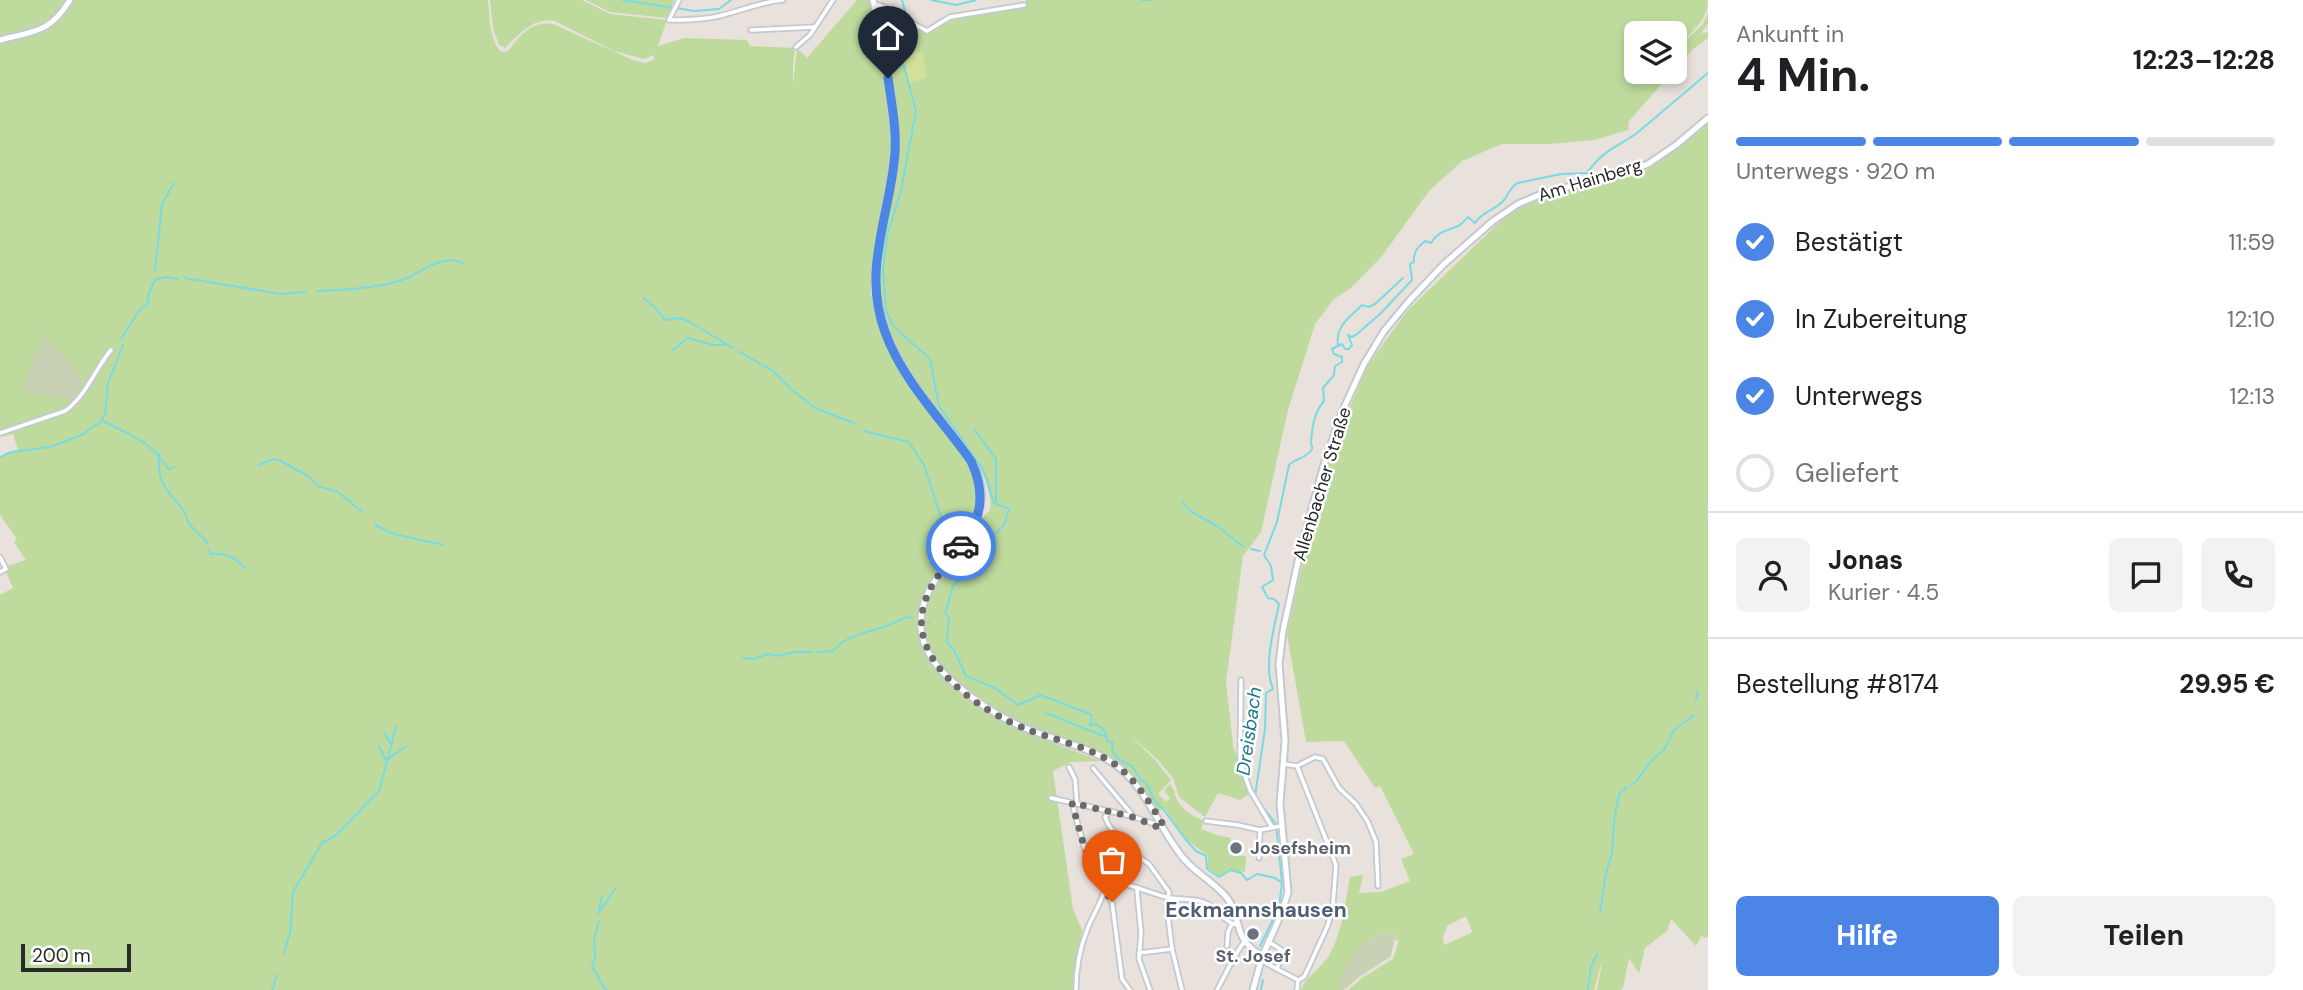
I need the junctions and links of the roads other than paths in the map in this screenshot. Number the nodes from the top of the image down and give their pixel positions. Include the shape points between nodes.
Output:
1 (70, 0) edge
2 (679, 0) edge
3 (783, 0) edge
4 (833, 0) edge
5 (993, 0) edge
6 (873, 2) edge
7 (1024, 5) dead end
8 (995, 9) junction
9 (815, 27) junction
10 (751, 30) dead end
11 (0, 40) edge
12 (796, 47) dead end
13 (1708, 118) edge
14 (1384, 331) joint
15 (111, 350) dead end
16 (0, 433) edge
17 (0, 557) edge
18 (0, 572) edge
19 (1241, 680) dead end
20 (1284, 764) junction
21 (1297, 765) junction
22 (1069, 767) dead end
23 (1093, 768) dead end
24 (1051, 798) dead end
25 (1075, 803) junction
26 (1110, 811) junction
27 (1133, 817) junction
28 (1206, 821) dead end
29 (1164, 826) junction
30 (1277, 827) junction
31 (1260, 830) junction
32 (1259, 858) dead end
33 (1378, 886) dead end
34 (1106, 887) junction
35 (1137, 890) junction
36 (1169, 898) junction
37 (1236, 924) junction
38 (1245, 941) junction
39 (1268, 941) junction
40 (1227, 946) dead end
41 (1172, 949) junction
42 (1139, 953) junction
43 (1261, 959) junction
44 (1277, 969) junction
45 (1298, 980) junction
46 (1076, 990) edge
47 (1130, 990) edge
48 (1150, 990) edge
49 (1182, 990) edge
50 (1217, 990) edge
51 (1253, 990) edge
52 (1297, 990) edge

1 - 11 main road via 44,29
2 - 3 street via 669,20 692,21
4 - 9 street
5 - 8 street
6 - 8 street via 927,31 950,17
6 - 29 main road via 896,148 875,270 880,316 908,376 971,461 982,498 969,536 928,594 921,618 925,646 945,675 984,706 1120,768
7 - 8 street
9 - 10 street
9 - 12 street
13 - 14 main road, Am Hainberg via 1648,164 1546,192 1504,213 1444,264
14 - 20 main road, Allenbacher Straße via 1357,376 1333,439 1299,557 1281,644
15 - 16 street via 80,398 65,411
17 - 18 street via 6,569
19 - 30 street via 1240,762 1250,789
20 - 21 street
20 - 30 main road, Allenbacher Straße
21 - 33 street via 1315,757 1323,759 1339,788 1364,814 1376,842
21 - 45 street via 1336,865 1328,925 1304,977
22 - 25 street via 1075,779
23 - 27 street
24 - 25 street
25 - 26 street
25 - 34 street via 1085,850
26 - 27 street
26 - 36 street via 1105,817 1112,831 1129,851 1149,864
27 - 29 street
28 - 31 street
29 - 37 main road via 1185,859 1227,898 1236,912
30 - 31 street
30 - 39 main road, Allenbacher Straße via 1287,898
31 - 32 street
34 - 35 street via 1109,883
34 - 46 street via 1087,931
34 - 47 street via 1122,979
35 - 36 street
35 - 42 street
36 - 37 street via 1211,905
36 - 41 street
37 - 38 main road
37 - 40 street via 1228,932
38 - 43 main road
38 - 50 street
39 - 43 main road, Allenbacher Straße
39 - 44 street via 1283,951
41 - 42 street
41 - 49 street
42 - 48 street
43 - 44 street
43 - 51 main road, Allenbacher Straße
44 - 45 street
45 - 52 street

